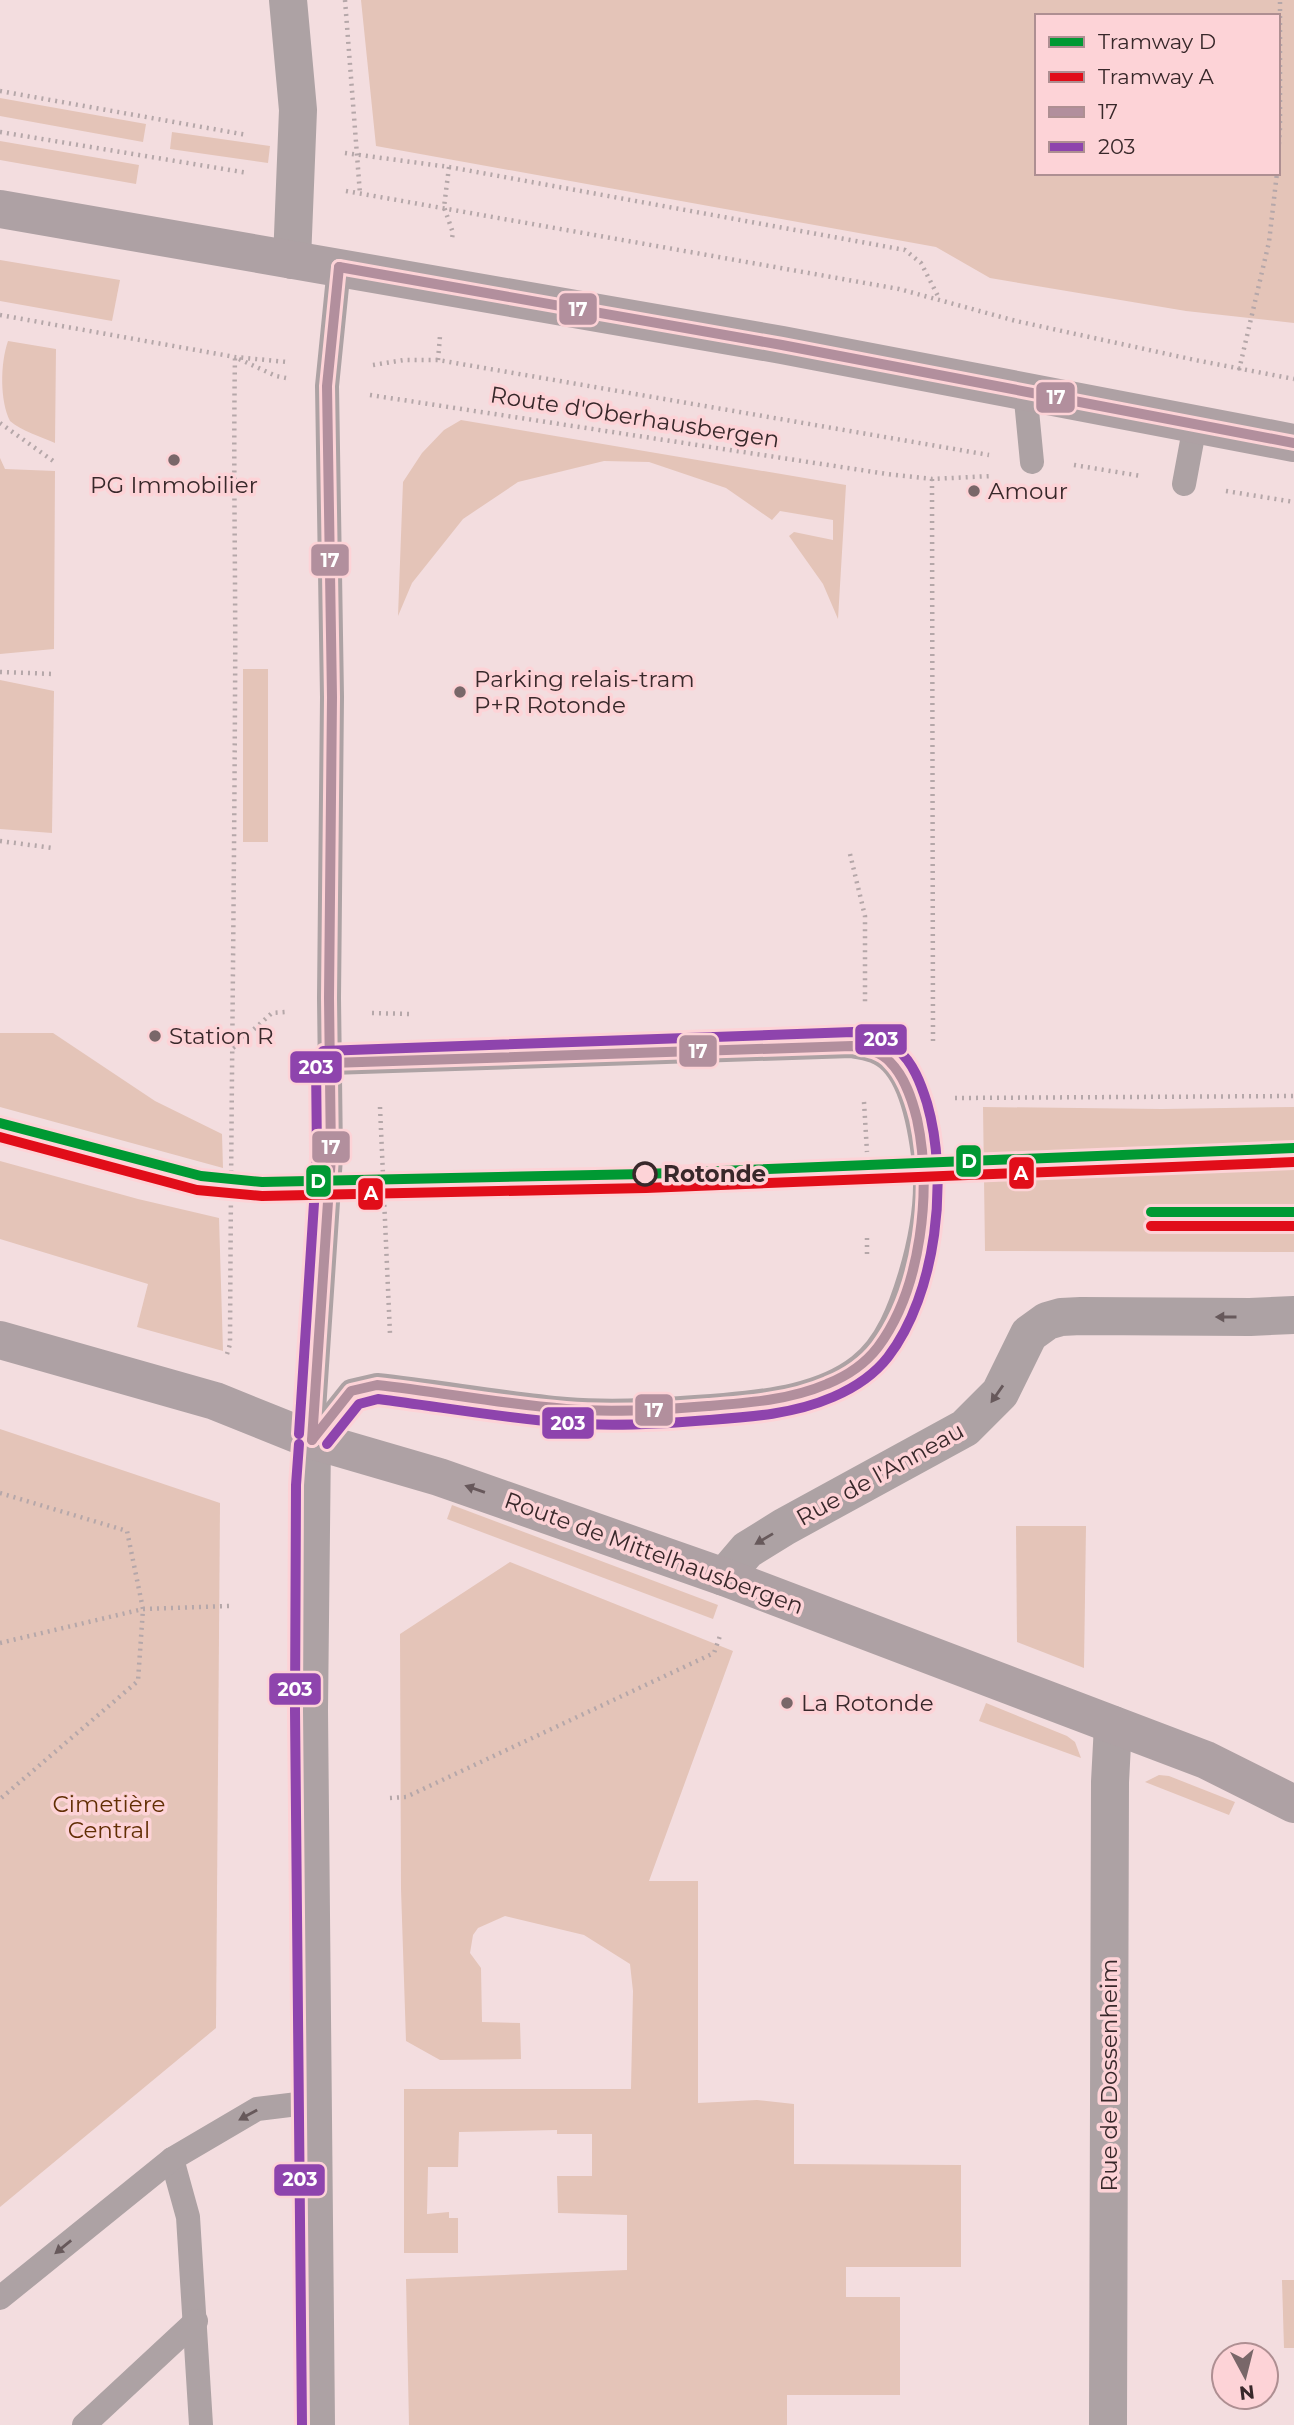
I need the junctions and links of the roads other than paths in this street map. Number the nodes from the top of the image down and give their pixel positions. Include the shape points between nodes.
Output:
1 (288, 0) edge
2 (0, 209) edge
3 (292, 260) junction
4 (338, 267) junction
5 (1025, 390) junction
6 (1195, 425) junction
7 (1294, 443) edge
8 (1032, 462) road end
9 (1184, 484) dead end
10 (330, 1063) junction
11 (1294, 1315) edge
12 (0, 1340) edge
13 (312, 1440) junction
14 (724, 1577) junction
15 (1113, 1724) junction
16 (1294, 1804) edge
17 (314, 2102) junction
18 (172, 2159) junction
19 (0, 2298) edge
20 (196, 2321) junction
21 (84, 2425) edge
22 (201, 2425) edge
23 (316, 2425) edge
24 (1108, 2425) edge

1 - 3 street via 298,110
2 - 3 street
3 - 4 street
4 - 5 street
4 - 10 lane via 327,386 332,697
5 - 6 street
5 - 8 lane
6 - 7 street
6 - 9 lane
10 - 13 lane via 331,1157
10 - 13 lane via 852,1046 879,1053 922,1098 923,1212 917,1251 890,1328 874,1353 838,1379 759,1401 613,1411 377,1385 351,1391
11 -> 14 street, Rue de l'Anneau via 1081,1316 1047,1321 1029,1334 1000,1393 965,1428 784,1527 747,1550
12 - 13 street, Route de Mittelhausbergen via 215,1401
14 -> 13 street, Route de Mittelhausbergen via 439,1476
13 - 17 street via 309,1710
14 - 15 street, Route de Mittelhausbergen
15 - 16 street, Route de Mittelhausbergen via 1206,1759
15 - 24 street, Rue de Dossenheim
17 -> 18 lane via 257,2109
17 - 23 street
18 -> 19 lane
18 - 20 lane via 188,2217
20 - 21 lane
20 - 22 lane

